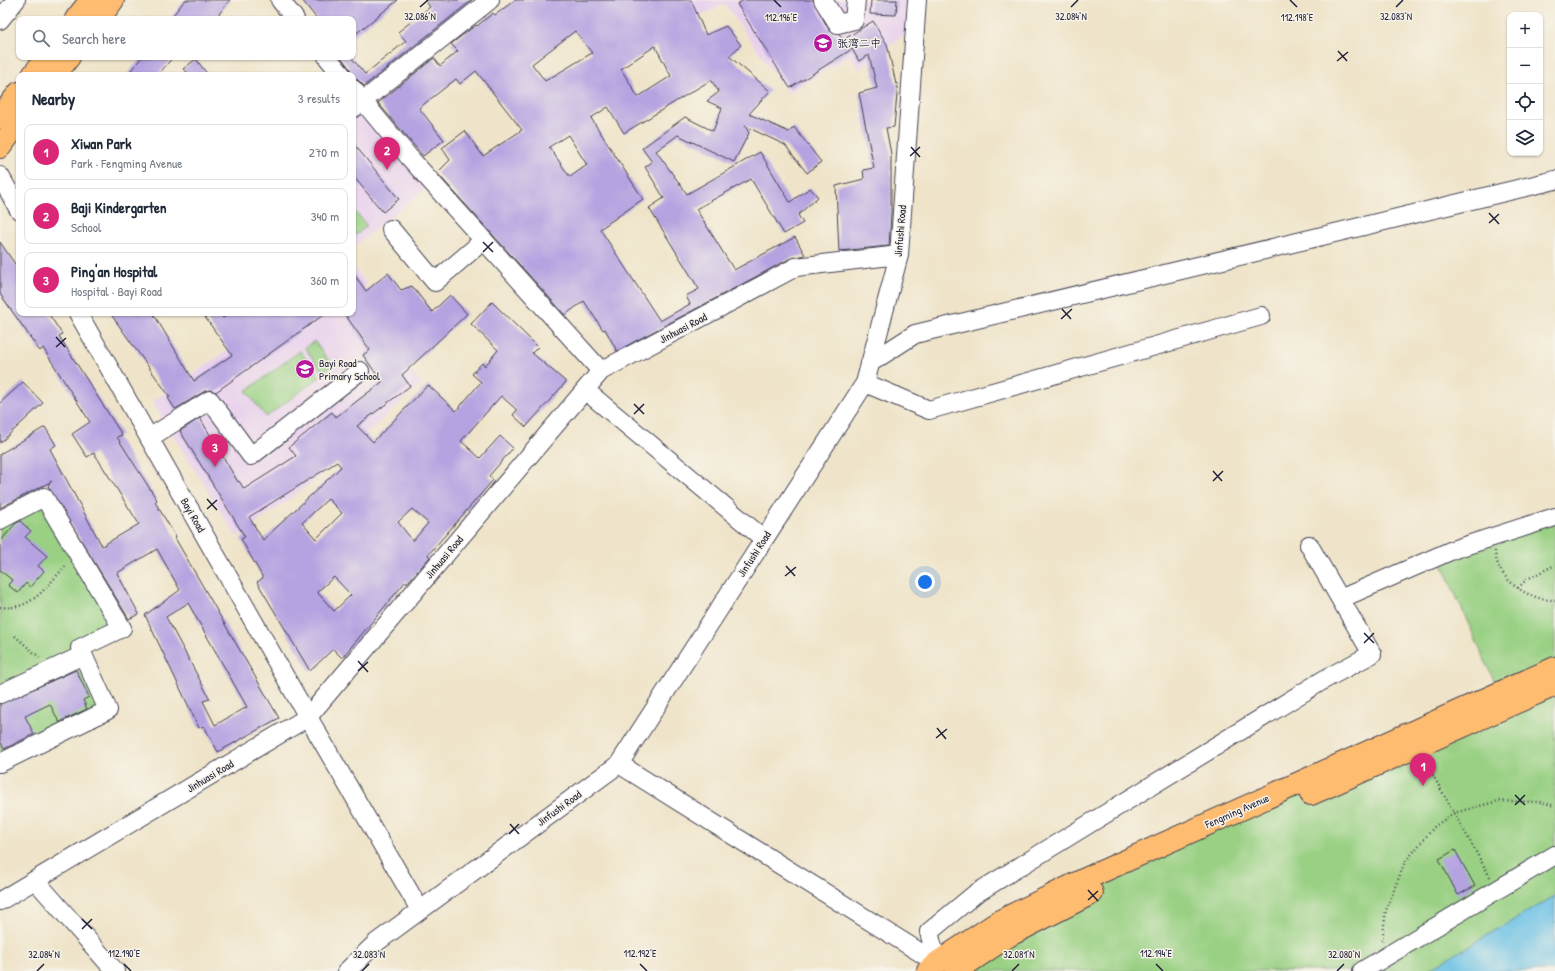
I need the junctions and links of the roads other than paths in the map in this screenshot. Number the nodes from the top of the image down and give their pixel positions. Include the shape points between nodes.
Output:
1 (16, 0) edge
2 (91, 0) edge
3 (113, 0) edge
4 (280, 0) edge
5 (490, 0) edge
6 (823, 0) edge
7 (856, 0) edge
8 (917, 0) edge
9 (78, 16) edge
10 (100, 16) edge
11 (293, 16) edge
12 (0, 20) edge
13 (45, 60) edge
14 (67, 60) edge
15 (330, 60) edge
16 (35, 72) edge
17 (57, 72) edge
18 (340, 72) edge
19 (16, 97) edge
20 (356, 99) edge
21 (0, 117) edge
22 (16, 126) edge
23 (0, 146) edge
24 (0, 176) edge
25 (1555, 180) edge
26 (16, 205) edge
27 (391, 228) dead end
28 (484, 240) junction
29 (899, 255) junction
30 (84, 316) edge
31 (1261, 316) dead end
32 (870, 363) junction
33 (360, 371) dead end
34 (601, 371) junction
35 (865, 382) junction
36 (585, 390) junction
37 (149, 438) junction
38 (1555, 517) edge
39 (0, 520) edge
40 (764, 539) junction
41 (1309, 546) dead end
42 (1340, 599) junction
43 (83, 655) junction
44 (1555, 668) edge
45 (1555, 685) edge
46 (0, 694) edge
47 (308, 718) junction
48 (0, 763) edge
49 (619, 764) junction
50 (1555, 855) edge
51 (36, 881) junction
52 (0, 901) edge
53 (420, 910) junction
54 (940, 968) edge
55 (116, 971) edge
56 (346, 971) edge
57 (1362, 971) edge

1 - 12 street
2 - 9 main road
3 - 10 main road
4 - 11 street
5 - 20 street
6 - 7 street via 838,24 854,20
8 - 29 street, Jinfushi Road
13 - 16 main road
14 - 17 main road
15 - 18 street
19 - 21 main road
20 - 28 street
22 - 23 main road
24 - 26 street
25 - 32 street via 915,334
27 - 28 street via 435,282
28 - 34 street
29 - 32 street, Jinfushi Road
29 - 34 street, Jinhuasi Road via 796,267
30 - 37 street, Bayi Road
31 - 35 street via 929,410
32 - 35 street, Jinfushi Road
33 - 37 street via 251,456 210,400
34 - 36 street, Jinhuasi Road
35 - 40 street, Jinfushi Road
36 - 40 street
36 - 47 street, Jinhuasi Road
37 - 47 street, Bayi Road
38 - 42 street via 1455,548
39 - 43 street via 44,497 122,628 80,648
40 - 49 street, Jinfushi Road
41 - 42 street
42 - 54 street via 1372,654 1325,679 975,894 929,932
43 - 46 street
43 - 48 street via 108,710
44 - 54 main road, Fengming Avenue via 1084,880 1000,921
45 - 54 main road, Fengming Avenue via 1087,895
47 - 51 street, Jinhuasi Road
47 - 53 street, Bayi Road
49 - 53 street, Jinfushi Road
49 - 54 street
50 - 57 street
51 - 52 street, Jinhuasi Road
51 - 55 street
53 - 56 street, Jinfushi Road via 377,942

